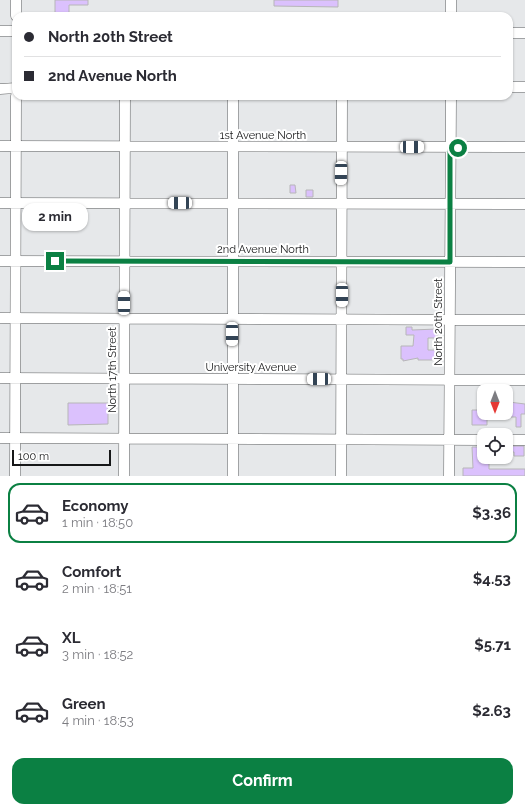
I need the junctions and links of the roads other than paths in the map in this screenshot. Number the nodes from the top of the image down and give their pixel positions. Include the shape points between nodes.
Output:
1 (16, 0) edge
2 (451, 0) edge
3 (16, 12) edge
4 (451, 12) edge
5 (0, 31) edge
6 (12, 31) edge
7 (513, 32) edge
8 (525, 32) edge
9 (513, 87) edge
10 (525, 87) edge
11 (0, 88) edge
12 (12, 88) edge
13 (16, 100) edge
14 (124, 100) edge
15 (233, 100) edge
16 (342, 100) edge
17 (451, 100) edge
18 (0, 146) edge
19 (16, 146) junction
20 (124, 146) junction
21 (233, 147) junction
22 (342, 147) junction
23 (450, 148) junction
24 (525, 148) edge
25 (0, 203) edge
26 (16, 203) junction
27 (124, 203) junction
28 (232, 204) junction
29 (341, 204) junction
30 (450, 204) junction
31 (525, 204) edge
32 (0, 261) edge
33 (16, 261) junction
34 (124, 261) junction
35 (233, 261) junction
36 (342, 262) junction
37 (450, 262) junction
38 (525, 262) edge
39 (0, 318) edge
40 (16, 318) junction
41 (124, 318) junction
42 (232, 319) junction
43 (342, 320) junction
44 (450, 320) junction
45 (525, 320) edge
46 (0, 378) edge
47 (15, 378) junction
48 (124, 379) junction
49 (233, 379) junction
50 (341, 379) junction
51 (450, 380) junction
52 (525, 380) edge
53 (0, 438) edge
54 (15, 438) junction
55 (124, 439) junction
56 (232, 439) junction
57 (341, 440) junction
58 (450, 440) junction
59 (477, 440) edge
60 (513, 440) edge
61 (525, 440) edge
62 (15, 476) edge
63 (124, 476) edge
64 (232, 476) edge
65 (341, 476) edge
66 (450, 476) edge

1 - 3 street
2 - 4 street
5 - 6 street
7 - 8 street
9 - 10 street
11 - 12 street
13 - 19 street
14 - 20 street, North 17th Street
15 - 21 street
16 - 22 street
17 - 23 street, North 20th Street
18 - 19 street, 1st Avenue North
19 - 20 street, 1st Avenue North
19 - 26 street
20 - 21 street, 1st Avenue North
20 - 27 street, North 17th Street
21 - 22 street, 1st Avenue North
21 - 28 street
22 - 23 street, 1st Avenue North
22 - 29 street
23 - 24 street, 1st Avenue North
23 - 30 street, North 20th Street
25 - 26 street
26 - 27 street
26 - 33 street
27 - 28 street
27 - 34 street, North 17th Street
28 - 29 street
28 - 35 street
29 - 30 street
29 - 36 street
30 - 31 street
30 - 37 street, North 20th Street
32 - 33 street, 2nd Avenue North
33 - 34 street, 2nd Avenue North
33 - 40 street
34 - 35 street, 2nd Avenue North
34 - 41 street, North 17th Street
35 - 36 street, 2nd Avenue North
35 - 42 street
36 - 37 street, 2nd Avenue North
36 - 43 street
37 - 38 street, 2nd Avenue North
37 - 44 street, North 20th Street
39 - 40 street
40 - 41 street
40 - 47 street
41 - 42 street
41 - 48 street, North 17th Street
42 - 43 street
42 - 49 street
43 - 44 street
43 - 50 street
44 - 45 street
44 - 51 street, North 20th Street
46 - 47 street, University Avenue
47 - 48 street, University Avenue
47 - 54 street
48 - 49 street, University Avenue
48 - 55 street, North 17th Street
49 - 50 street, University Avenue
49 - 56 street
50 - 51 street, University Avenue
50 - 57 street
51 - 52 street, University Avenue
51 - 58 street, North 20th Street
53 - 54 street
54 - 55 street
54 - 62 street
55 - 56 street
55 - 63 street, North 17th Street
56 - 57 street
56 - 64 street
57 - 58 street
57 - 65 street
58 - 59 street
58 - 66 street, North 20th Street
60 - 61 street

